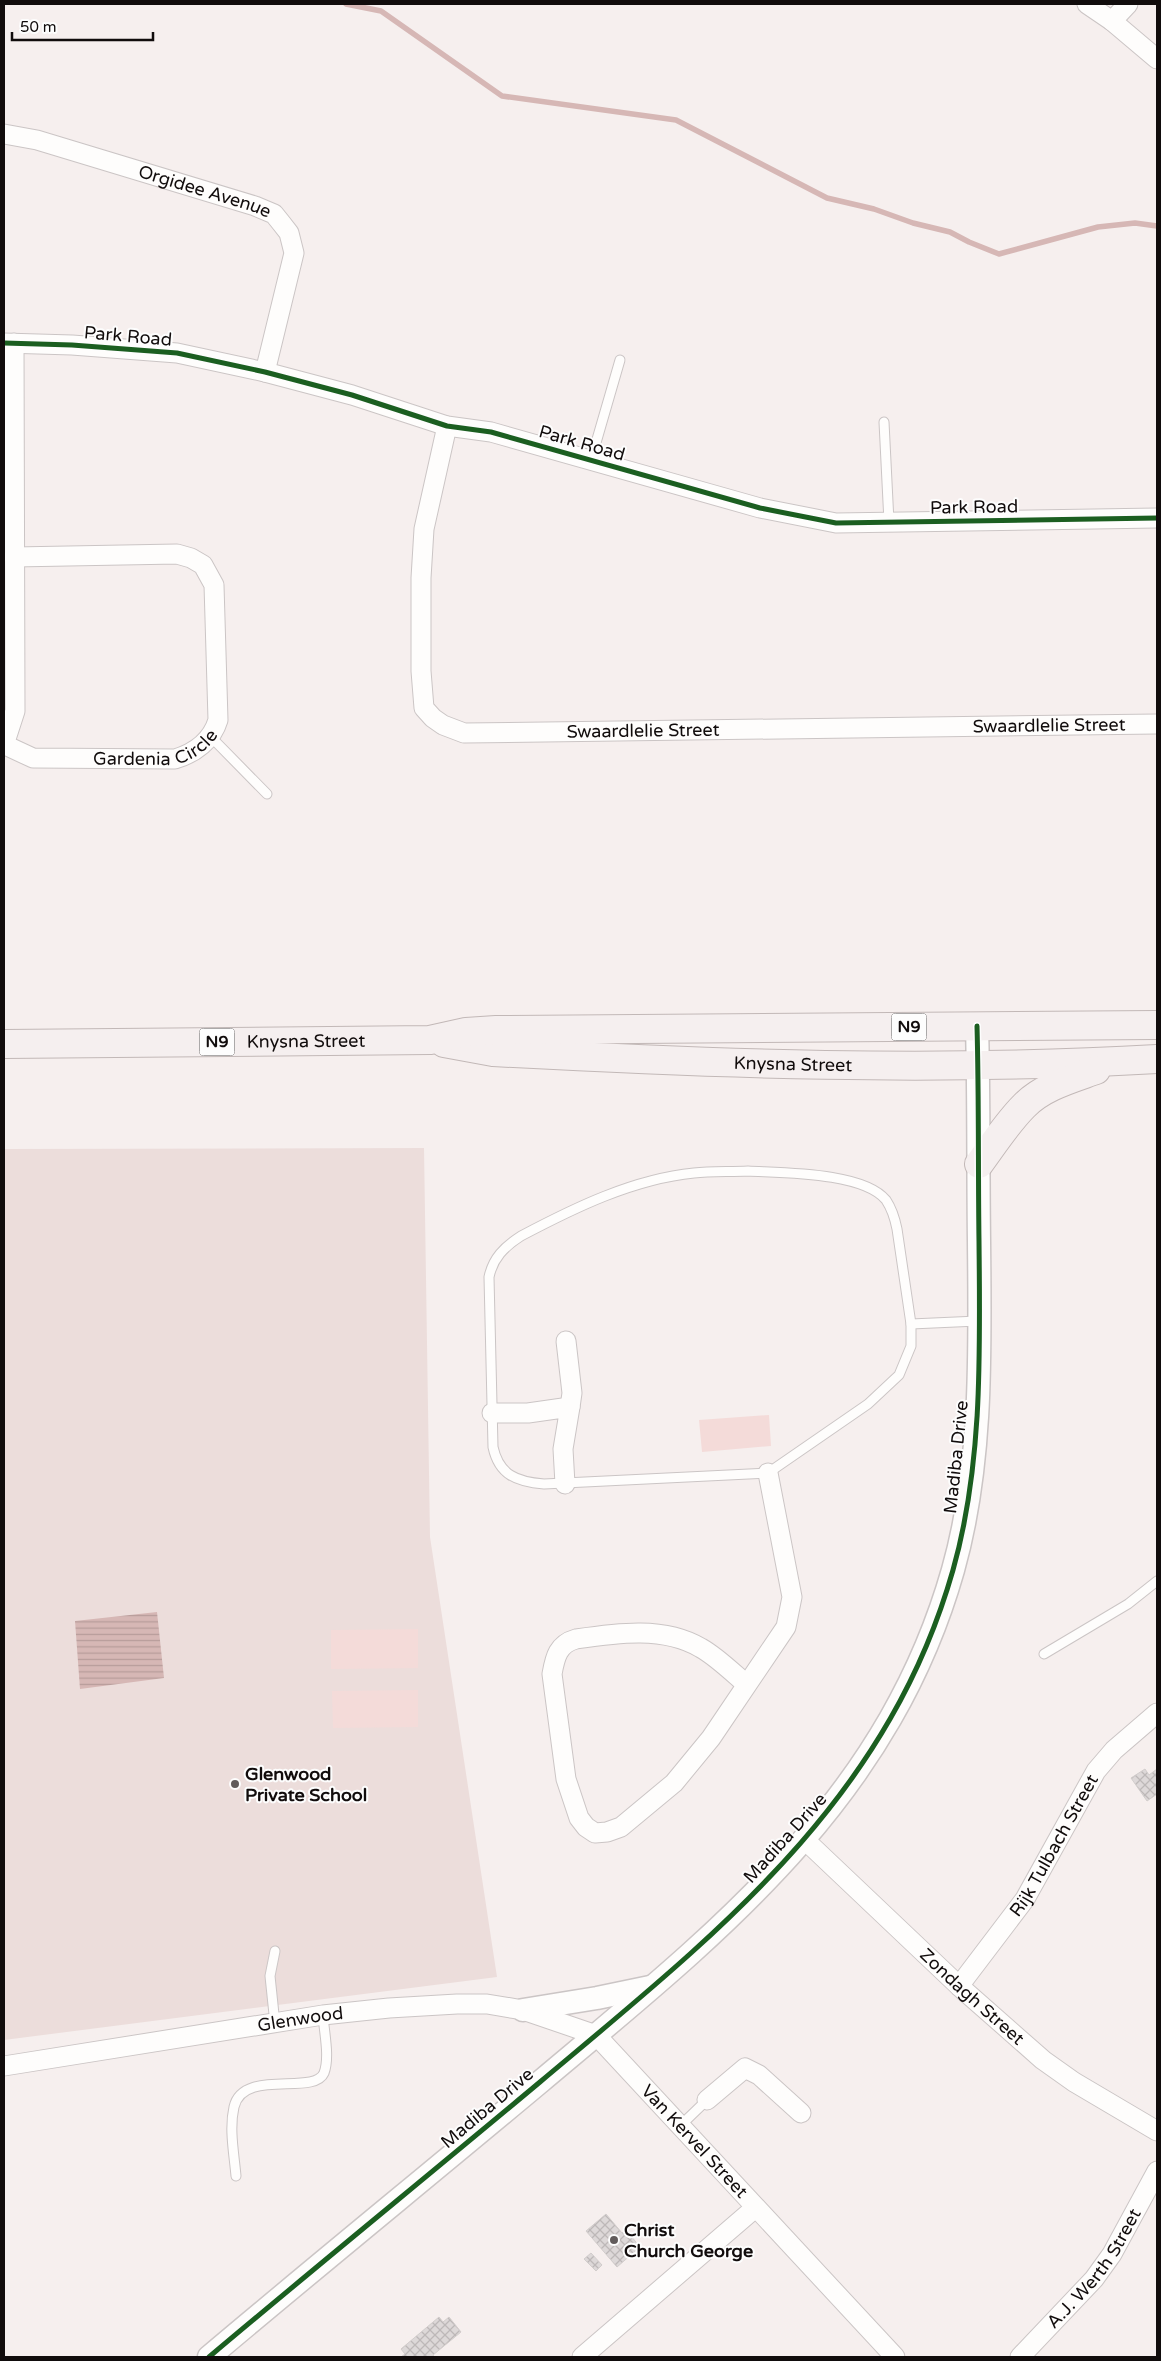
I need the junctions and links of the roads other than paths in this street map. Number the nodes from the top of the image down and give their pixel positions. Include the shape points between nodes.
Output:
1 (1087, 4) edge
2 (1128, 4) edge
3 (1112, 21) junction
4 (1157, 60) edge
5 (4, 134) edge
6 (9, 343) edge
7 (620, 360) dead end
8 (265, 372) junction
9 (884, 422) dead end
10 (447, 426) junction
11 (591, 460) junction
12 (1157, 518) edge
13 (888, 522) junction
14 (14, 557) junction
15 (1157, 724) edge
16 (211, 737) junction
17 (4, 745) edge
18 (267, 794) dead end
19 (1157, 1025) edge
20 (977, 1026) junction
21 (430, 1040) junction
22 (4, 1044) edge
23 (1157, 1059) edge
24 (1121, 1061) junction
25 (978, 1066) junction
26 (979, 1164) junction
27 (980, 1321) junction
28 (911, 1324) junction
29 (566, 1341) dead end
30 (570, 1407) junction
31 (492, 1413) junction
32 (768, 1473) junction
33 (565, 1484) junction
34 (1157, 1581) edge
35 (1044, 1654) dead end
36 (746, 1684) junction
37 (1157, 1713) edge
38 (805, 1840) junction
39 (275, 1951) dead end
40 (652, 1986) junction
41 (959, 1986) junction
42 (523, 2010) junction
43 (323, 2015) junction
44 (275, 2024) junction
45 (596, 2035) junction
46 (4, 2066) edge
47 (707, 2100) joint
48 (801, 2113) dead end
49 (680, 2126) junction
50 (1157, 2130) edge
51 (1157, 2171) edge
52 (236, 2176) dead end
53 (755, 2208) junction
54 (209, 2357) edge
55 (582, 2357) edge
56 (895, 2357) edge
57 (1020, 2357) edge

1 - 3 street
2 - 3 street
3 - 4 street
5 - 8 street, Orgidee Avenue via 36,140 274,214 289,233 294,253
6 - 8 street, Park Road via 177,353
6 - 14 street
7 - 11 lane
8 - 10 street, Park Road via 352,395
9 - 13 lane
10 - 11 street, Park Road via 491,432
10 - 15 street, Swaardlelie Street via 424,529 421,671 424,708 454,731
11 - 13 street, Park Road via 760,508 836,523
12 - 13 street, Park Road
14 - 16 street, Gardenia Circle via 177,554 203,565 214,585 218,720
14 - 17 street via 15,712
16 - 17 street, Gardenia Circle via 195,750 175,759 33,758
16 - 18 lane
19 - 20 highway, Knysna Street / N9
20 - 21 highway, Knysna Street / N9 via 496,1030 466,1032
20 - 25 street, Madiba Drive
21 - 22 highway, Knysna Street / N9
21 - 25 highway, Knysna Street / N9 via 493,1052 662,1061
23 - 24 highway, Knysna Street / N9
24 - 25 highway, Knysna Street / N9
24 - 26 highway via 1040,1093 1024,1105
25 - 26 street, Madiba Drive
26 - 27 street, Madiba Drive
27 - 28 lane
27 - 38 street, Madiba Drive via 970,1494 954,1567 941,1606 926,1648 893,1716 845,1789
28 - 31 lane via 894,1214 885,1199 850,1180 748,1171 692,1173 600,1198 520,1236 497,1256 489,1277
28 - 32 lane via 911,1346 899,1374 868,1404
29 - 30 street via 572,1393
30 - 31 street via 528,1413
30 - 33 street via 563,1449
31 - 33 lane via 496,1462 505,1472 527,1483
32 - 33 lane
32 - 36 street via 792,1597 786,1627
34 - 35 lane via 1128,1604
36 - 36 street via 711,1738 674,1783 621,1827 607,1832 595,1832 586,1827 579,1818 566,1779 552,1674 560,1648 576,1639 656,1633 702,1648
37 - 41 street, Rijk Tulbach Street via 1114,1750 1096,1771 1025,1898
38 - 40 street, Madiba Drive via 724,1924
38 - 41 street, Zondagh Street
39 - 44 lane via 270,1976
40 - 42 street
40 - 45 street, Madiba Drive
41 - 50 street, Zondagh Street via 1043,2060 1082,2087
42 - 43 street, Glenwood via 487,2004 426,2004
42 - 45 street, Glenwood
43 - 44 street, Glenwood
43 - 52 lane via 326,2061 320,2078 312,2082 277,2082 246,2090 236,2101 232,2130
44 - 46 street, Glenwood
45 - 49 street, Van Kervel Street
45 - 54 street, Madiba Drive
47 - 48 street via 744,2068 759,2075
47 - 49 lane
49 - 53 street, Van Kervel Street
51 - 57 street, A.J. Werth Street via 1112,2254 1094,2279
53 - 55 street
53 - 56 street, Van Kervel Street

